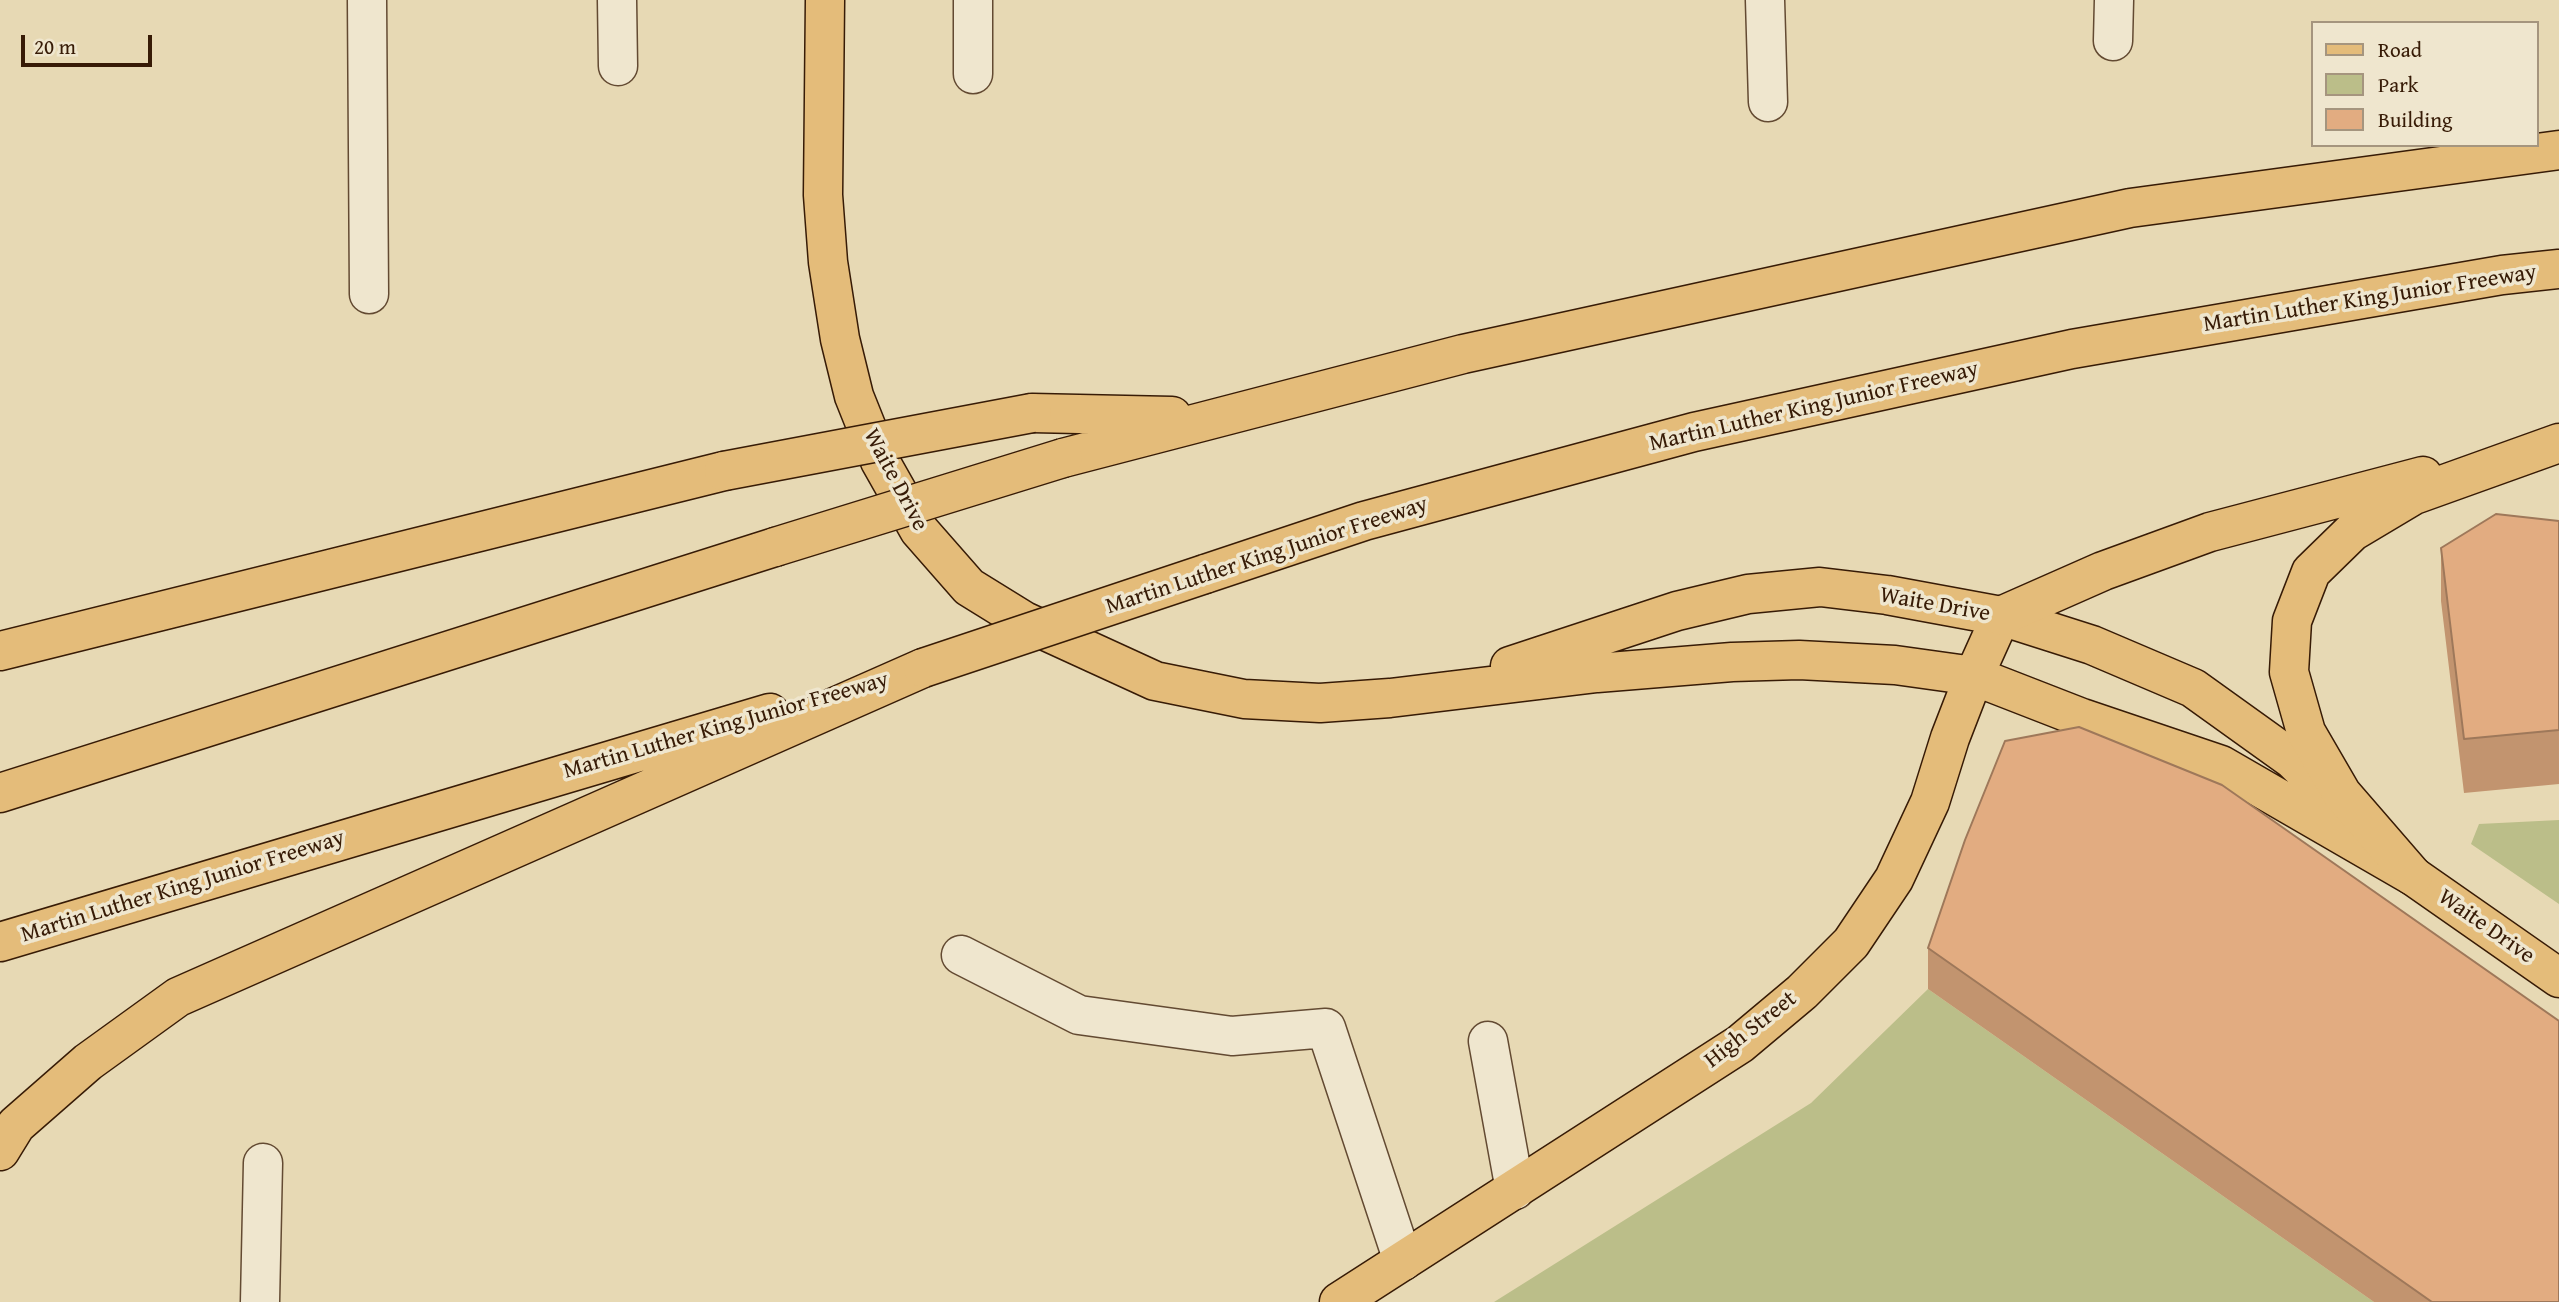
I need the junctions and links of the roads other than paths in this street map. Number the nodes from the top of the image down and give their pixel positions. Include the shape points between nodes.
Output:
1 (367, 0) edge
2 (617, 0) edge
3 (825, 0) edge
4 (972, 0) edge
5 (1765, 0) edge
6 (2114, 0) edge
7 (2113, 41) dead end
8 (618, 66) dead end
9 (973, 74) dead end
10 (1768, 102) dead end
11 (2559, 150) edge
12 (2559, 269) edge
13 (369, 293) dead end
14 (1216, 417) junction
15 (2552, 445) edge
16 (2001, 616) junction
17 (0, 651) edge
18 (923, 667) junction
19 (1974, 676) junction
20 (1390, 698) junction
21 (0, 793) edge
22 (2413, 876) junction
23 (0, 942) edge
24 (961, 955) dead end
25 (2559, 978) edge
26 (1488, 1041) dead end
27 (0, 1151) edge
28 (263, 1163) dead end
29 (1515, 1190) junction
30 (1403, 1261) junction
31 (260, 1302) edge
32 (1339, 1302) edge

1 - 13 street
2 - 8 street
3 - 20 main road, Waite Drive via 823,195 840,339 854,396 880,461 919,530 969,587 1024,621 1155,681 1244,699 1320,703
4 - 9 street
5 - 10 street
6 - 7 street
11 - 14 main road via 2130,208 1463,354
12 - 18 main road, Martin Luther King Junior Freeway, bridge via 2072,349 1694,432 1364,521
14 - 17 main road, bridge via 1032,413 724,471
14 - 21 main road, bridge via 1063,458 775,547
15 - 16 main road via 2210,531
15 - 22 main road via 2414,495 2352,531 2311,572 2292,621 2288,672 2306,732 2342,794
16 - 19 main road, High Street
16 - 20 main road, Waite Drive via 1820,587 1748,594 1677,611 1477,677
16 - 22 main road, Waite Drive via 2092,645 2193,688 2292,759
18 - 23 main road, Martin Luther King Junior Freeway
18 - 27 main road via 178,997 88,1062 16,1125
19 - 20 main road, Waite Drive via 1827,661 1732,662
19 - 22 main road, Waite Drive via 2221,765
19 - 29 main road, High Street via 1930,802 1894,879 1852,943 1740,1044
22 - 25 main road, Waite Drive
24 - 30 street via 1079,1016 1232,1036 1326,1028
26 - 29 street
28 - 31 street
29 - 30 main road, High Street
30 - 32 main road, High Street

